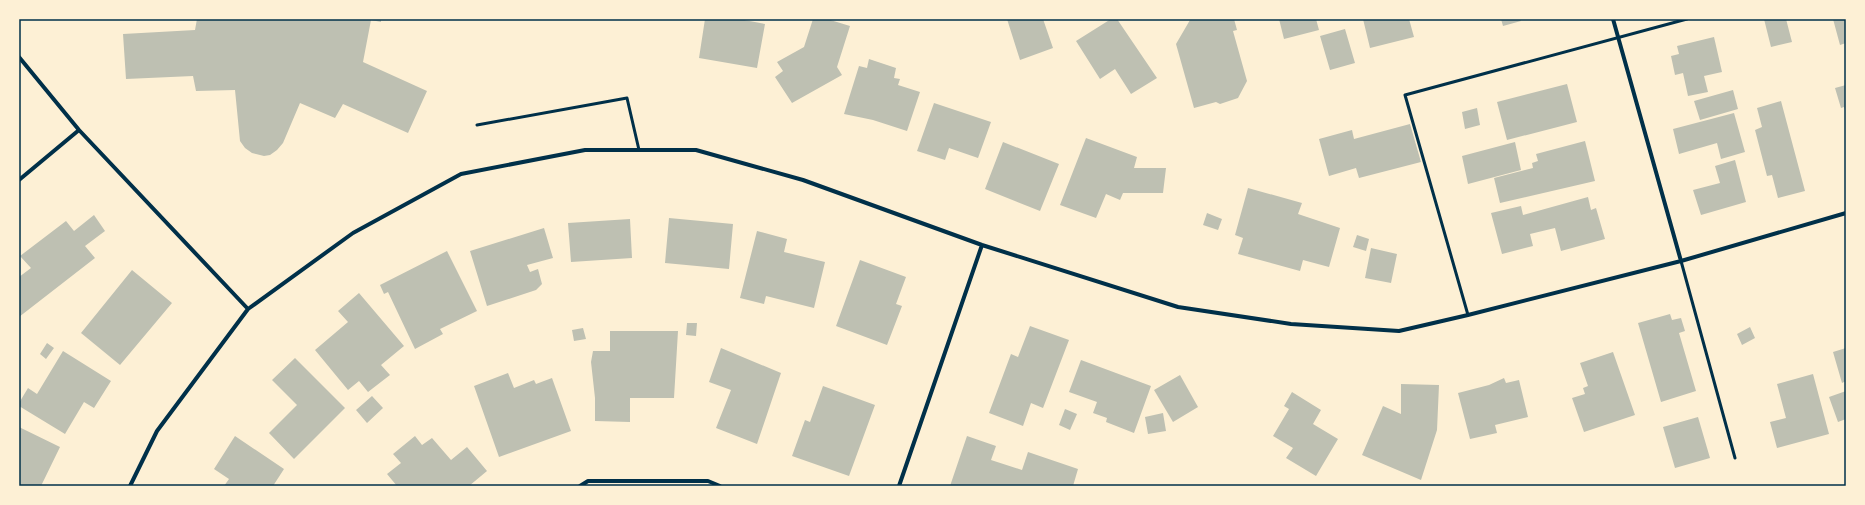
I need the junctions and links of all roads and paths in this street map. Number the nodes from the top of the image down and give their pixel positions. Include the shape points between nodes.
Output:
1 (1612, 19) edge
2 (1688, 19) edge
3 (1618, 38) junction
4 (19, 57) edge
5 (477, 125) dead end
6 (79, 130) junction
7 (639, 150) junction
8 (19, 180) edge
9 (1846, 213) edge
10 (982, 245) junction
11 (1681, 261) junction
12 (248, 308) junction
13 (1468, 315) junction
14 (1735, 458) dead end
15 (130, 486) edge
16 (580, 486) edge
17 (720, 486) edge
18 (899, 486) edge

1 - 3 street
2 - 3 lane
3 - 11 street
3 - 13 lane via 1405,94
4 - 6 street
5 - 7 lane via 627,98
6 - 8 street
6 - 12 street
7 - 10 street via 696,150 803,180
7 - 12 street via 585,150 461,174 354,233
9 - 11 street
10 - 13 street via 1178,306 1291,324 1399,331
10 - 18 street
11 - 13 street
11 - 14 lane
12 - 15 street via 157,432
16 - 17 street via 588,481 708,481

